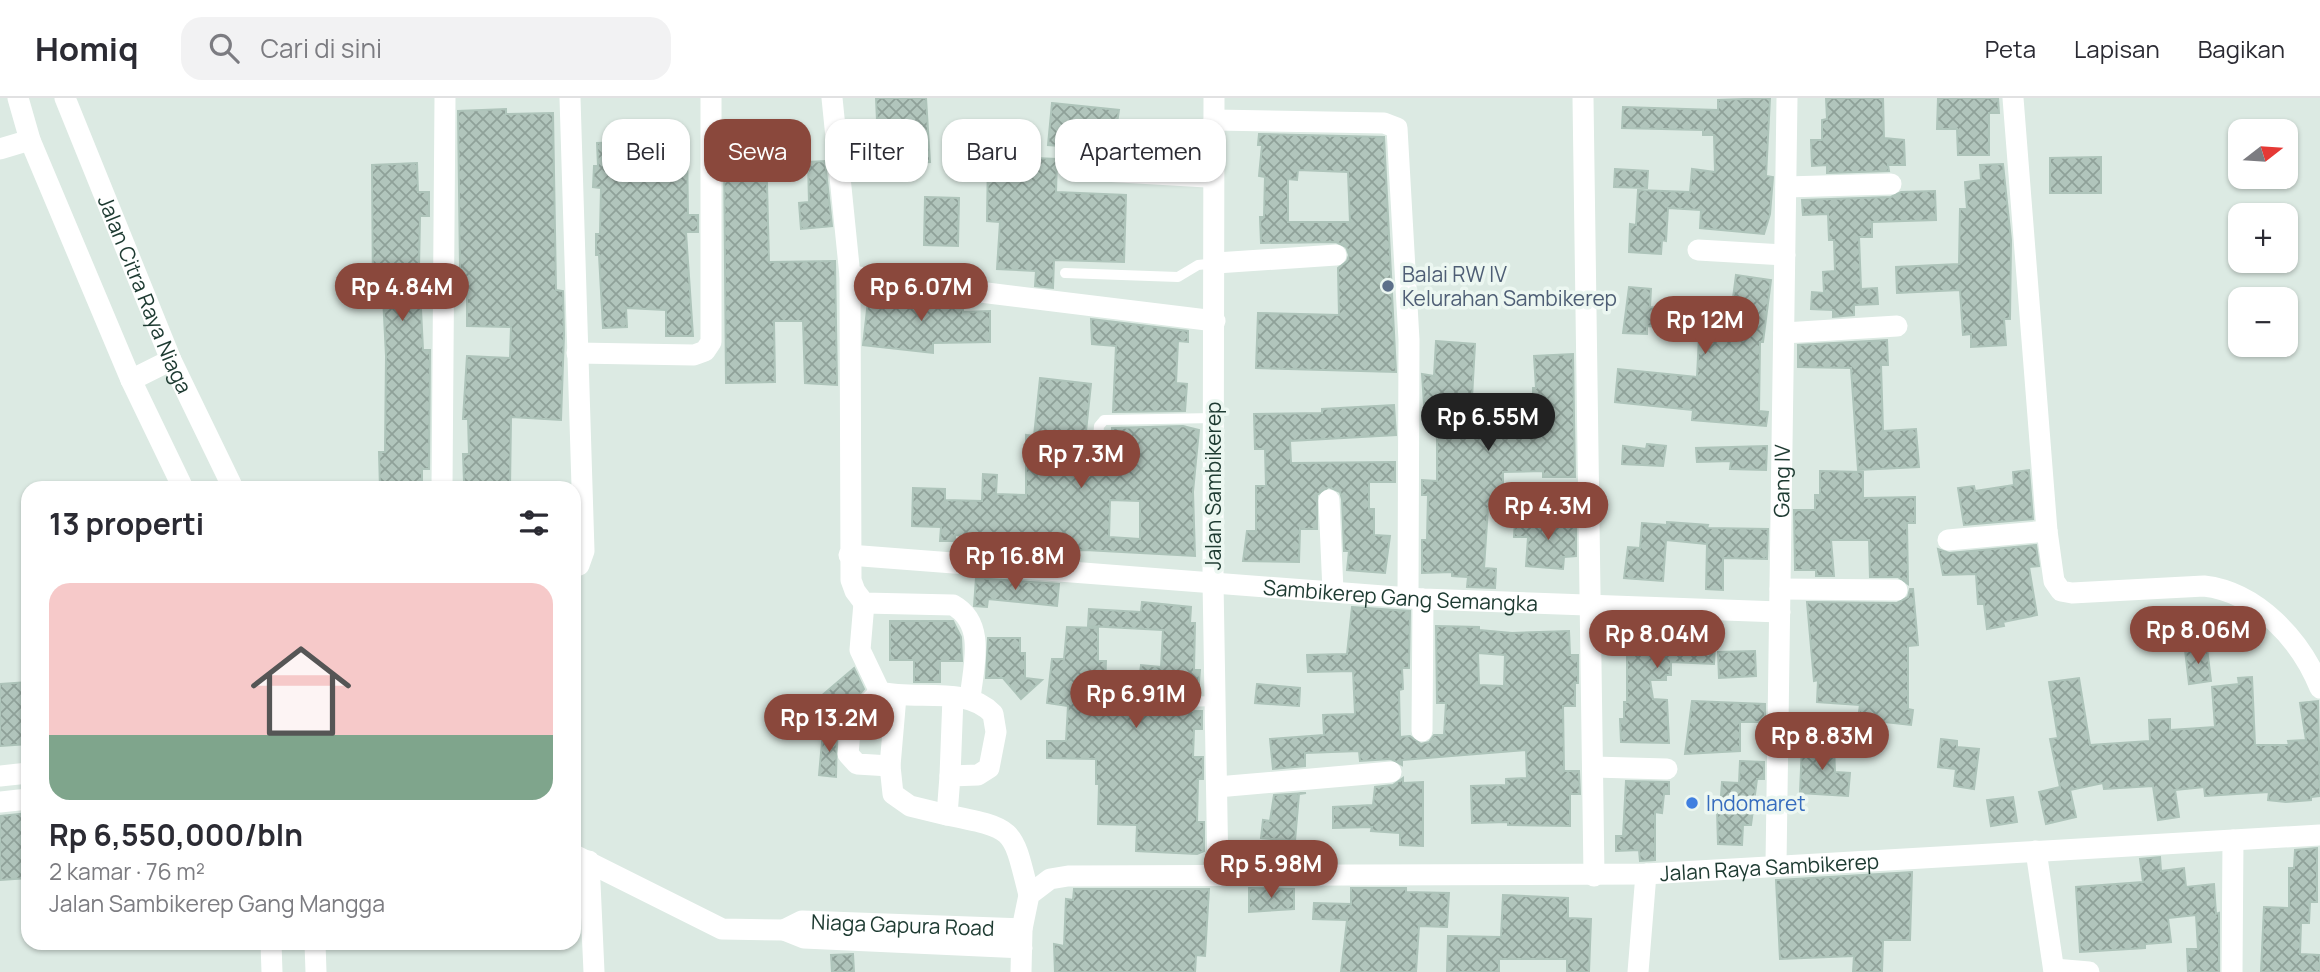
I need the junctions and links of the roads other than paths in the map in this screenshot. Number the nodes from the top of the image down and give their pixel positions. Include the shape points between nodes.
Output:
1 (18, 98) edge
2 (65, 98) edge
3 (444, 98) edge
4 (570, 98) edge
5 (711, 98) edge
6 (832, 98) edge
7 (1214, 98) edge
8 (1583, 98) edge
9 (1787, 98) edge
10 (2013, 98) edge
11 (1214, 119) edge
12 (1226, 120) edge
13 (30, 140) junction
14 (0, 149) edge
15 (1198, 182) edge
16 (1215, 183) joint
17 (1891, 184) dead end
18 (1786, 187) junction
19 (1698, 250) dead end
20 (1336, 255) dead end
21 (1785, 255) junction
22 (1216, 263) junction
23 (1065, 273) dead end
24 (850, 276) junction
25 (1214, 321) junction
26 (1897, 326) dead end
27 (1784, 332) junction
28 (577, 353) junction
29 (171, 360) junction
30 (131, 380) junction
31 (1214, 418) junction
32 (1096, 467) dead end
33 (181, 481) edge
34 (230, 481) edge
35 (442, 481) edge
36 (581, 481) edge
37 (581, 489) edge
38 (1329, 500) dead end
39 (2047, 531) junction
40 (1948, 540) dead end
41 (849, 555) junction
42 (581, 559) edge
43 (1213, 582) junction
44 (1780, 589) junction
45 (1897, 590) dead end
46 (1333, 591) junction
47 (1416, 598) junction
48 (864, 603) junction
49 (1590, 607) junction
50 (1780, 612) junction
51 (2320, 688) edge
52 (888, 694) junction
53 (961, 698) junction
54 (1216, 701) junction
55 (1116, 704) dead end
56 (1422, 732) dead end
57 (890, 766) junction
58 (1593, 767) junction
59 (1667, 769) dead end
60 (1391, 772) dead end
61 (21, 774) edge
62 (950, 775) junction
63 (0, 776) edge
64 (1217, 787) junction
65 (21, 800) edge
66 (0, 802) edge
67 (947, 815) junction
68 (2320, 835) edge
69 (2233, 841) junction
70 (2036, 851) junction
71 (581, 858) edge
72 (1776, 864) junction
73 (1217, 874) junction
74 (1646, 874) junction
75 (1594, 876) junction
76 (1029, 895) junction
77 (1022, 939) junction
78 (271, 950) edge
79 (315, 950) edge
80 (2054, 970) edge
81 (272, 972) edge
82 (316, 972) edge
83 (594, 972) edge
84 (1021, 972) edge
85 (1638, 972) edge
86 (2090, 972) edge
87 (2232, 972) edge

1 - 13 street
2 - 29 street, Jalan Citra Raya Niaga
3 - 35 street
4 - 28 street
5 - 28 street via 711,342 705,351 694,355
6 - 24 street
7 - 11 street, Jalan Sambikerep
8 - 49 street
9 - 18 street, Gang IV
10 - 39 street
12 - 47 street via 1384,123 1397,128
13 - 14 street
13 - 30 street
15 - 16 lane
16 - 22 street, Jalan Sambikerep
17 - 18 street
18 - 21 street, Gang IV
19 - 21 street
20 - 22 street
21 - 27 street, Gang IV
22 - 23 lane via 1198,265 1178,276
22 - 25 street, Jalan Sambikerep
24 - 25 street
24 - 41 street
25 - 31 street, Jalan Sambikerep
26 - 27 street
27 - 44 street, Gang IV
28 - 36 street
29 - 30 street
29 - 34 street, Jalan Citra Raya Niaga
30 - 33 street
31 - 32 lane via 1104,420 1099,426
31 - 43 street, Jalan Sambikerep
37 - 42 street
38 - 46 street
39 - 40 street
39 - 51 street via 2054,581 2061,590 2225,589 2276,622 2299,650
41 - 43 street, Sambikerep Gang Semangka
41 - 48 street via 853,586
43 - 46 street, Sambikerep Gang Semangka
43 - 54 street, Jalan Sambikerep
44 - 45 street
44 - 50 street, Gang IV
46 - 47 street, Sambikerep Gang Semangka
47 - 49 street, Sambikerep Gang Semangka
47 - 56 street
48 - 52 street via 860,650
48 - 53 street via 953,605 964,611 975,636
49 - 50 street, Sambikerep Gang Semangka
49 - 58 street
50 - 72 street, Gang IV
52 - 53 street
52 - 57 street
52 - 57 street via 851,721 848,754 857,764
53 - 62 street
53 - 62 street via 987,708 996,724 989,768 978,775
54 - 55 lane
54 - 64 street, Jalan Sambikerep
57 - 67 street via 893,794 900,801
58 - 59 street
58 - 75 street
60 - 64 street
61 - 63 street
62 - 67 street
64 - 73 street, Jalan Sambikerep
65 - 66 street
67 - 76 street via 993,824 1008,832
68 - 69 street, Jalan Raya Sambikerep
69 - 70 street, Jalan Raya Sambikerep
69 - 87 street
70 - 72 street, Jalan Raya Sambikerep
70 - 80 street
71 - 77 street, Niaga Gapura Road via 722,929 783,930 802,921
71 - 83 street
72 - 74 street, Jalan Raya Sambikerep
73 - 75 street, Jalan Raya Sambikerep
73 - 76 street, Jalan Raya Sambikerep via 1069,876 1050,879
74 - 75 street, Jalan Raya Sambikerep
74 - 85 street
76 - 77 street
77 - 84 street
78 - 81 street
79 - 82 street
80 - 86 street

